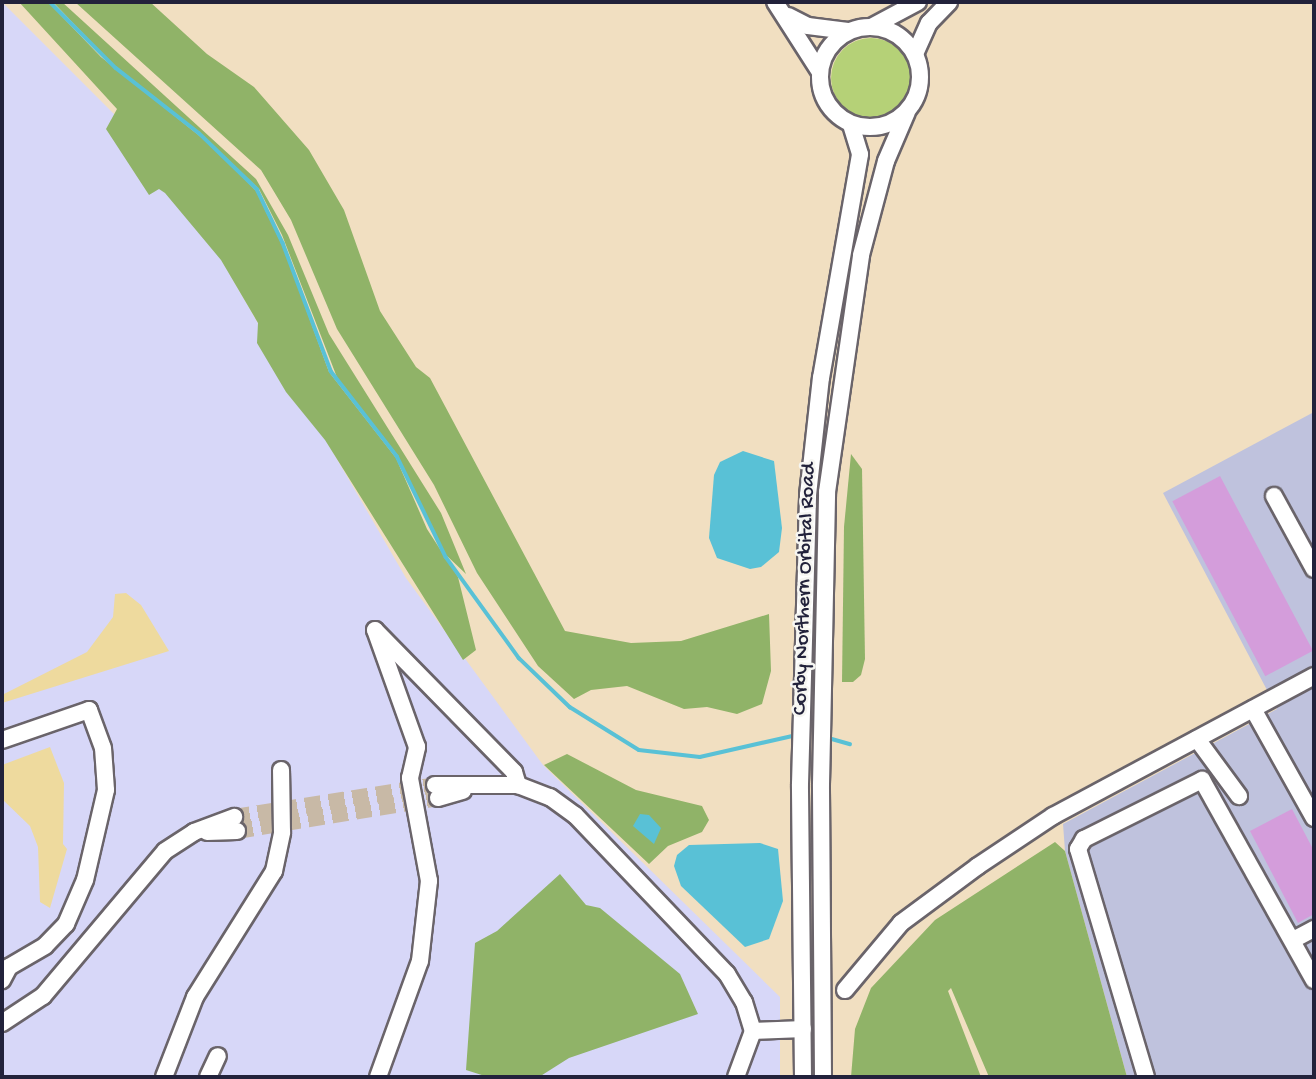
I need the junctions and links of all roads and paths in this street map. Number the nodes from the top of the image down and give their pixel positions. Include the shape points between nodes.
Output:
1 (775, 2) edge
2 (918, 2) edge
3 (949, 2) edge
4 (786, 15) junction
5 (873, 26) junction
6 (848, 31) junction
7 (915, 54) junction
8 (820, 72) junction
9 (907, 112) junction
10 (851, 124) junction
11 (1274, 496) dead end
12 (1314, 569) edge
13 (1314, 676) edge
14 (1253, 709) junction
15 (1197, 739) junction
16 (2, 740) edge
17 (281, 770) dead end
18 (517, 785) junction
19 (437, 792) tunnel mouth
20 (1239, 796) dead end
21 (1314, 818) edge
22 (235, 824) tunnel mouth
23 (1314, 929) edge
24 (1293, 940) junction
25 (2, 980) edge
26 (1314, 980) edge
27 (845, 990) dead end
28 (2, 1023) edge
29 (803, 1029) junction
30 (753, 1031) junction
31 (218, 1056) dead end
32 (164, 1077) edge
33 (208, 1077) edge
34 (378, 1077) edge
35 (736, 1077) edge
36 (803, 1077) edge
37 (823, 1077) edge
38 (1146, 1077) edge

1 - 4 street
2 - 5 street
3 - 7 street via 929,23
4 - 6 street via 808,26
4 - 8 street
5 - 6 street
5 - 7 street via 890,30
6 - 8 street via 830,46
7 - 9 street via 920,85
8 - 10 street via 825,100
9 - 10 street via 881,127
9 - 37 street, Corby Northern Orbital Road via 886,161 860,255 827,492 821,784
10 - 29 street, Corby Northern Orbital Road via 860,154 821,378 808,495 800,784
11 - 12 street
13 - 14 street
14 - 15 street
14 - 21 street
15 - 20 street
15 - 27 street via 1053,816 944,889 901,923
16 - 25 street via 89,710 103,748 106,790 85,880 66,924 45,946 9,967
17 - 32 street via 282,831 274,871 195,997
18 - 19 street
18 - 30 street via 550,797 575,815 623,864 727,974 744,1002
18 - 34 street via 514,772 375,630 417,747 410,778 429,881 420,961
22 - 28 street via 194,832 149,865 43,996
23 - 24 street
24 - 26 street
24 - 38 street via 1202,780 1080,843
29 - 30 street
29 - 36 street, Corby Northern Orbital Road
30 - 35 street
31 - 33 street

